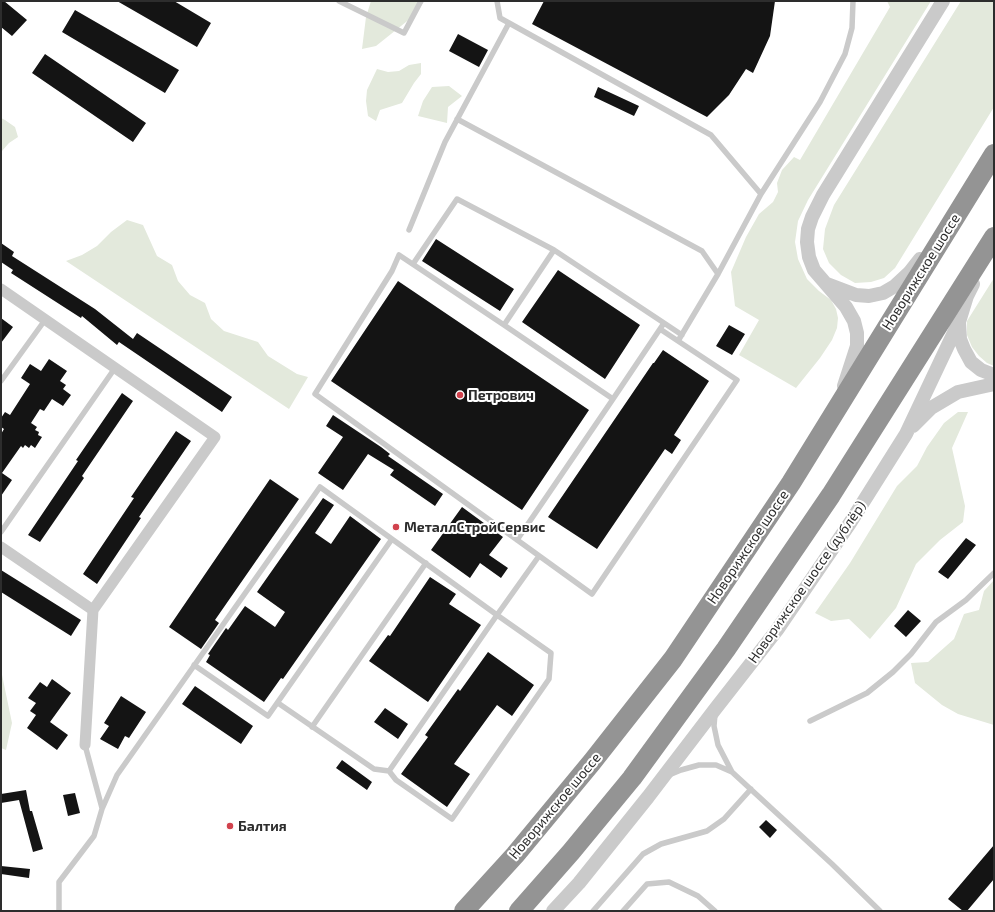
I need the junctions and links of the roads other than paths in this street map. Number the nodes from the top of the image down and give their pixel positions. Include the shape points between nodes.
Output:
1 (339, 1) edge
2 (421, 1) edge
3 (497, 1) edge
4 (853, 1) edge
5 (943, 1) edge
6 (509, 23) junction
7 (457, 119) junction
8 (994, 154) edge
9 (981, 177) junction
10 (761, 194) junction
11 (409, 230) dead end
12 (994, 237) edge
13 (994, 241) edge
14 (554, 250) junction
15 (413, 264) junction
16 (718, 274) junction
17 (825, 283) junction
18 (1, 289) edge
19 (45, 320) junction
20 (959, 322) junction
21 (664, 324) junction
22 (504, 325) junction
23 (660, 329) junction
24 (682, 335) junction
25 (678, 341) junction
26 (115, 368) junction
27 (994, 374) edge
28 (1, 381) edge
29 (994, 384) edge
30 (613, 399) junction
31 (835, 410) junction
32 (906, 434) junction
33 (1, 532) edge
34 (392, 539) junction
35 (517, 540) junction
36 (1, 547) edge
37 (539, 556) junction
38 (426, 563) junction
39 (994, 573) edge
40 (92, 610) junction
41 (497, 615) junction
42 (194, 665) junction
43 (278, 703) junction
44 (716, 708) junction
45 (810, 721) dead end
46 (312, 727) junction
47 (85, 745) joint
48 (389, 771) junction
49 (732, 772) junction
50 (664, 778) junction
51 (751, 789) junction
52 (102, 809) junction
53 (59, 911) edge
54 (464, 911) edge
55 (519, 911) edge
56 (553, 911) edge
57 (594, 911) edge
58 (623, 911) edge
59 (715, 911) edge
60 (880, 911) edge

1 - 2 lane via 404,33
3 - 6 lane via 500,18
4 - 10 lane via 852,28 845,54 820,102
5 - 17 street via 812,217 807,242 809,257 814,270
6 - 7 lane
6 - 10 lane via 711,135
7 - 11 lane via 444,142
7 - 16 lane via 700,250
8 - 9 highway, Новорижское шоссе
9 - 17 street via 909,273 895,286 883,293 869,296 856,295
9 - 31 highway, Новорижское шоссе
10 - 16 lane
12 - 55 highway via 831,495 726,649 632,778
13 - 20 street, Новорижское шоссе (дублёр) via 967,296
14 - 15 lane via 457,199
14 - 21 lane
14 - 22 lane
15 - 22 lane
15 - 35 lane via 399,255 392,271 315,394
16 - 24 lane
17 - 31 street via 846,307 857,333 857,346
18 - 19 street
19 - 26 street
19 - 28 lane
20 - 27 street via 960,339 971,362 982,370
20 - 32 street, Новорижское шоссе (дублёр)
21 - 23 lane
21 - 24 lane
22 - 30 lane
23 - 25 lane
23 - 30 lane
24 - 25 lane
25 - 37 lane via 737,380 592,594
26 - 33 lane
26 - 40 street via 215,437
29 - 32 street via 958,392 931,408
30 - 35 lane
31 - 54 highway, Новорижское шоссе via 791,482 673,659 520,849
32 - 44 street, Новорижское шоссе (дублёр) via 850,523 777,630
34 - 38 lane
34 - 42 lane via 320,487
34 - 43 lane
35 - 37 lane
36 - 40 street
37 - 41 lane
38 - 41 lane
38 - 46 lane
39 - 45 lane via 966,600 936,622 893,672 867,692
40 - 47 street
41 - 48 lane
41 - 48 lane via 551,653 549,679 452,819 396,780
42 - 43 lane via 268,716
42 - 52 lane via 117,774
43 - 46 lane
44 - 49 lane via 714,726 718,746
44 - 50 street, Новорижское шоссе (дублёр)
46 - 48 lane via 374,770
47 - 52 lane
49 - 50 lane via 716,765 699,765
49 - 51 lane
50 - 56 street, Новорижское шоссе (дублёр) via 579,883
51 - 57 lane via 724,819 707,831 661,844 643,854
51 - 60 lane
52 - 53 lane via 94,836 59,882
58 - 59 lane via 647,884 669,882 698,896

